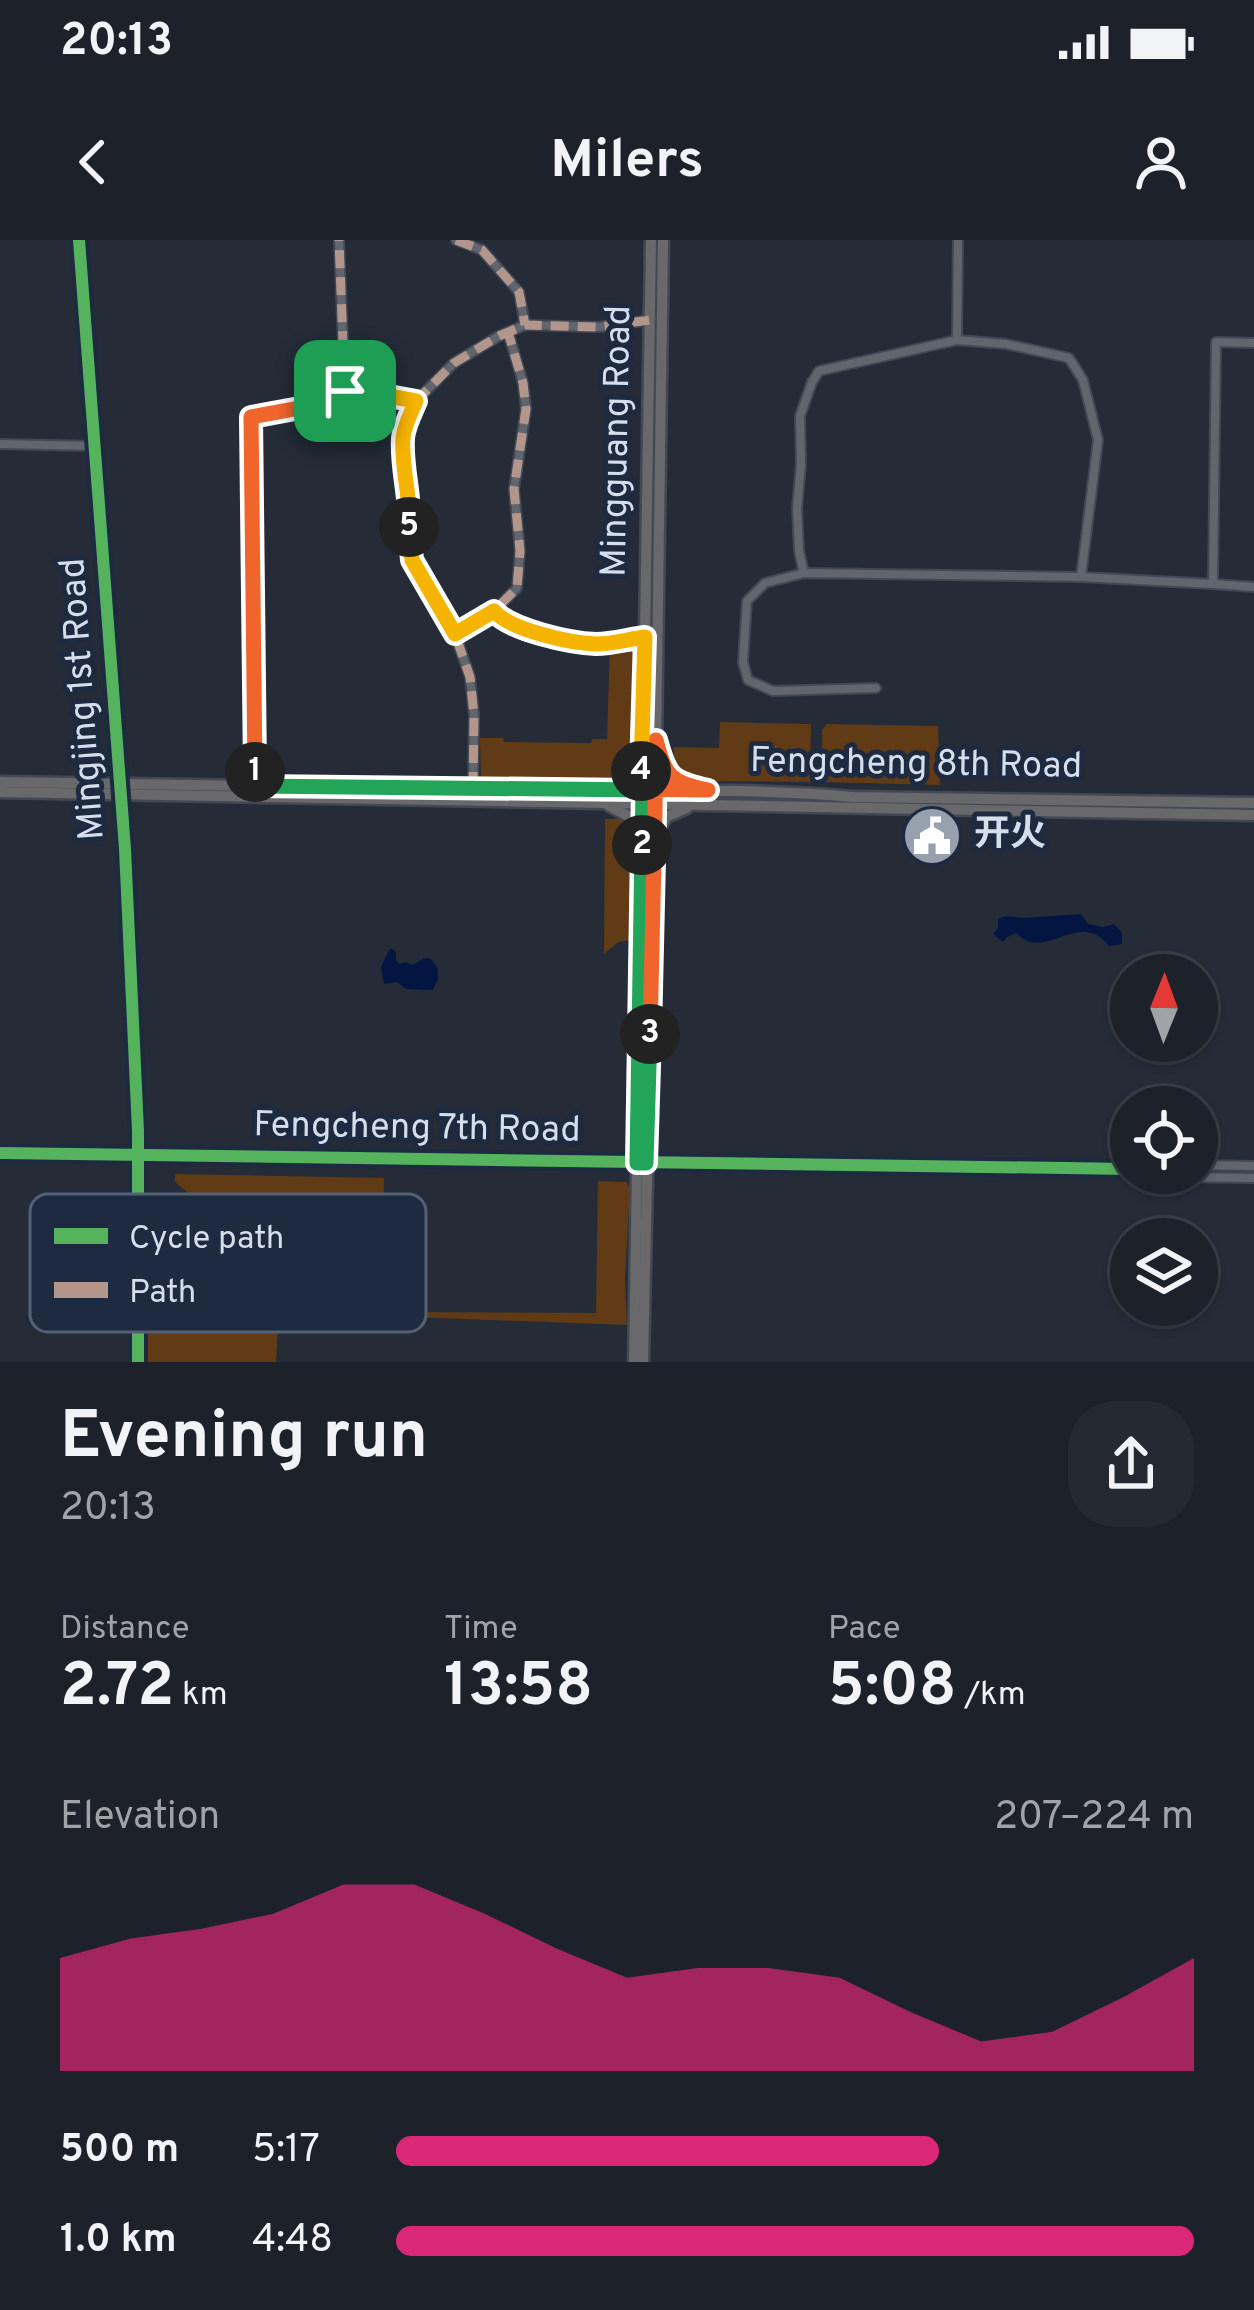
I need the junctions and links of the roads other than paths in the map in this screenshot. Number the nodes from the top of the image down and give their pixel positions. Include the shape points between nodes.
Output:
1 (79, 240) edge
2 (339, 240) edge
3 (456, 240) edge
4 (651, 240) edge
5 (662, 240) edge
6 (958, 240) edge
7 (650, 320) junction
8 (525, 325) junction
9 (508, 332) junction
10 (958, 340) junction
11 (1254, 343) edge
12 (345, 388) junction
13 (416, 401) junction
14 (0, 443) edge
15 (95, 446) junction
16 (804, 574) junction
17 (1081, 578) junction
18 (1213, 584) junction
19 (1254, 587) edge
20 (494, 611) junction
21 (455, 634) junction
22 (645, 637) junction
23 (876, 688) dead end
24 (649, 741) junction
25 (0, 782) edge
26 (255, 786) junction
27 (121, 789) junction
28 (649, 789) junction
29 (472, 790) junction
30 (708, 790) junction
31 (0, 792) edge
32 (593, 796) junction
33 (1254, 803) edge
34 (649, 804) junction
35 (709, 805) junction
36 (1254, 815) edge
37 (648, 848) junction
38 (0, 1153) edge
39 (139, 1154) junction
40 (642, 1163) junction
41 (1218, 1165) edge
42 (1254, 1166) edge
43 (1110, 1170) edge
44 (1218, 1178) edge
45 (1254, 1178) edge
46 (139, 1194) edge
47 (138, 1332) edge
48 (138, 1362) edge
49 (634, 1362) edge
50 (643, 1362) edge

1 - 15 street, Mingjing 1st Road
2 - 12 street
3 - 8 street via 482,250 519,292
4 - 7 main road, Mingguang Road
5 - 24 main road, Mingguang Road
6 - 10 street
7 - 8 street
7 - 22 main road, Mingguang Road
8 - 9 street
9 - 13 street via 454,363
9 - 20 street via 526,409 514,489 520,551 517,588
10 - 16 street via 819,371 800,416 796,508
10 - 17 street via 1069,358 1083,380 1098,440
11 - 18 street via 1216,343
12 - 13 street
12 - 26 street via 338,401 251,417
13 - 21 street via 403,433 412,560
14 - 15 street
15 - 27 street, Mingjing 1st Road
16 - 17 street
16 - 23 street via 765,583 747,602 748,680 773,691
17 - 18 street
18 - 19 street
20 - 21 street
20 - 22 street via 522,629 596,644
21 - 29 street via 470,677
22 - 24 main road, Mingguang Road
24 - 28 main road, Mingguang Road
24 - 30 main road via 670,778
24 - 32 main road via 627,777
25 - 27 main road, Fengcheng 8th Road
26 - 27 main road, Fengcheng 8th Road
26 - 29 main road, Fengcheng 8th Road
27 - 31 main road, Fengcheng 8th Road
27 - 32 main road, Fengcheng 8th Road
27 - 39 street, Mingjing 1st Road
28 - 30 main road, Fengcheng 8th Road
28 - 32 main road, Fengcheng 8th Road
28 - 34 main road, Mingguang Road
29 - 32 main road, Fengcheng 8th Road
30 - 33 main road, Fengcheng 8th Road
32 - 34 main road, Fengcheng 8th Road
32 - 37 main road via 628,816
34 - 35 main road, Fengcheng 8th Road
34 - 37 main road, Mingguang Road
35 - 36 main road, Fengcheng 8th Road
35 - 37 main road via 672,813
37 - 40 main road, Mingguang Road
38 - 39 street, Fengcheng 7th Road
39 - 40 street, Fengcheng 7th Road
39 - 46 street, Mingjing 1st Road
40 - 43 street, Fengcheng 7th Road
40 - 49 main road, Mingguang Road
40 - 50 main road, Mingguang Road
41 - 42 street
44 - 45 street
47 - 48 street, Mingjing 1st Road

